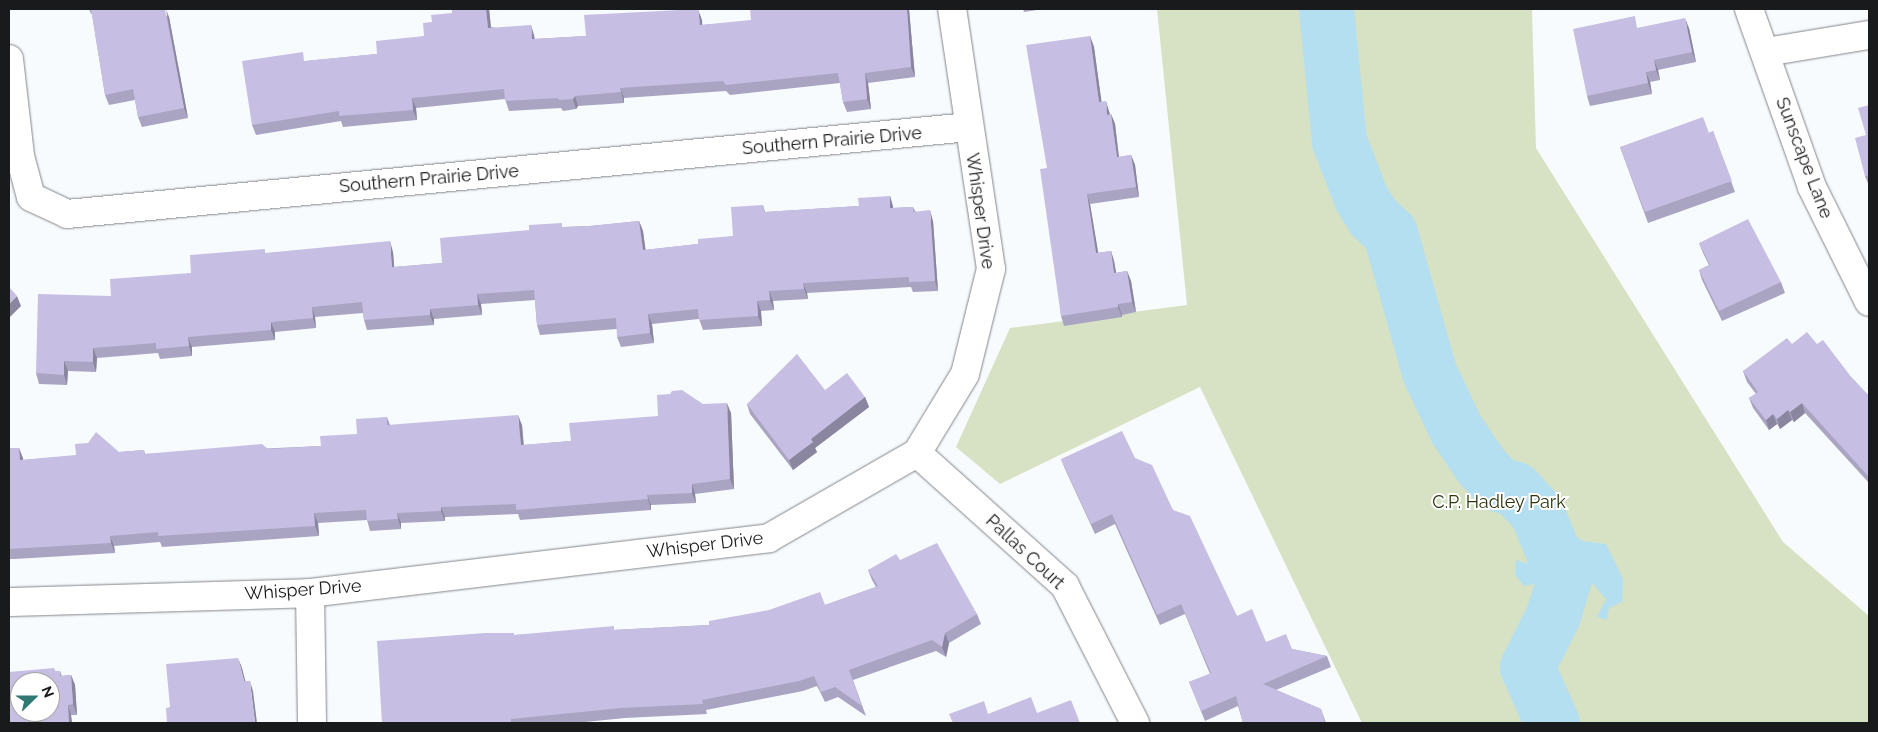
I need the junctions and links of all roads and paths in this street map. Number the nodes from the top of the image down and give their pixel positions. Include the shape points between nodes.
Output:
1 (952, 9) edge
2 (1749, 9) edge
3 (1869, 35) edge
4 (1766, 52) junction
5 (9, 59) edge
6 (969, 127) junction
7 (1869, 302) edge
8 (918, 453) junction
9 (310, 593) junction
10 (9, 602) edge
11 (312, 723) edge
12 (1135, 723) edge

1 - 6 street, Whisper Drive
2 - 4 street, Sunscape Lane
3 - 4 street
4 - 7 street, Sunscape Lane via 1812,187
5 - 6 street, Southern Prairie Drive via 20,156 31,196 67,214
6 - 8 street, Whisper Drive via 991,269 965,374
8 - 9 street, Whisper Drive via 769,538
8 - 12 street, Pallas Court via 1065,586
9 - 10 street, Whisper Drive
9 - 11 street

